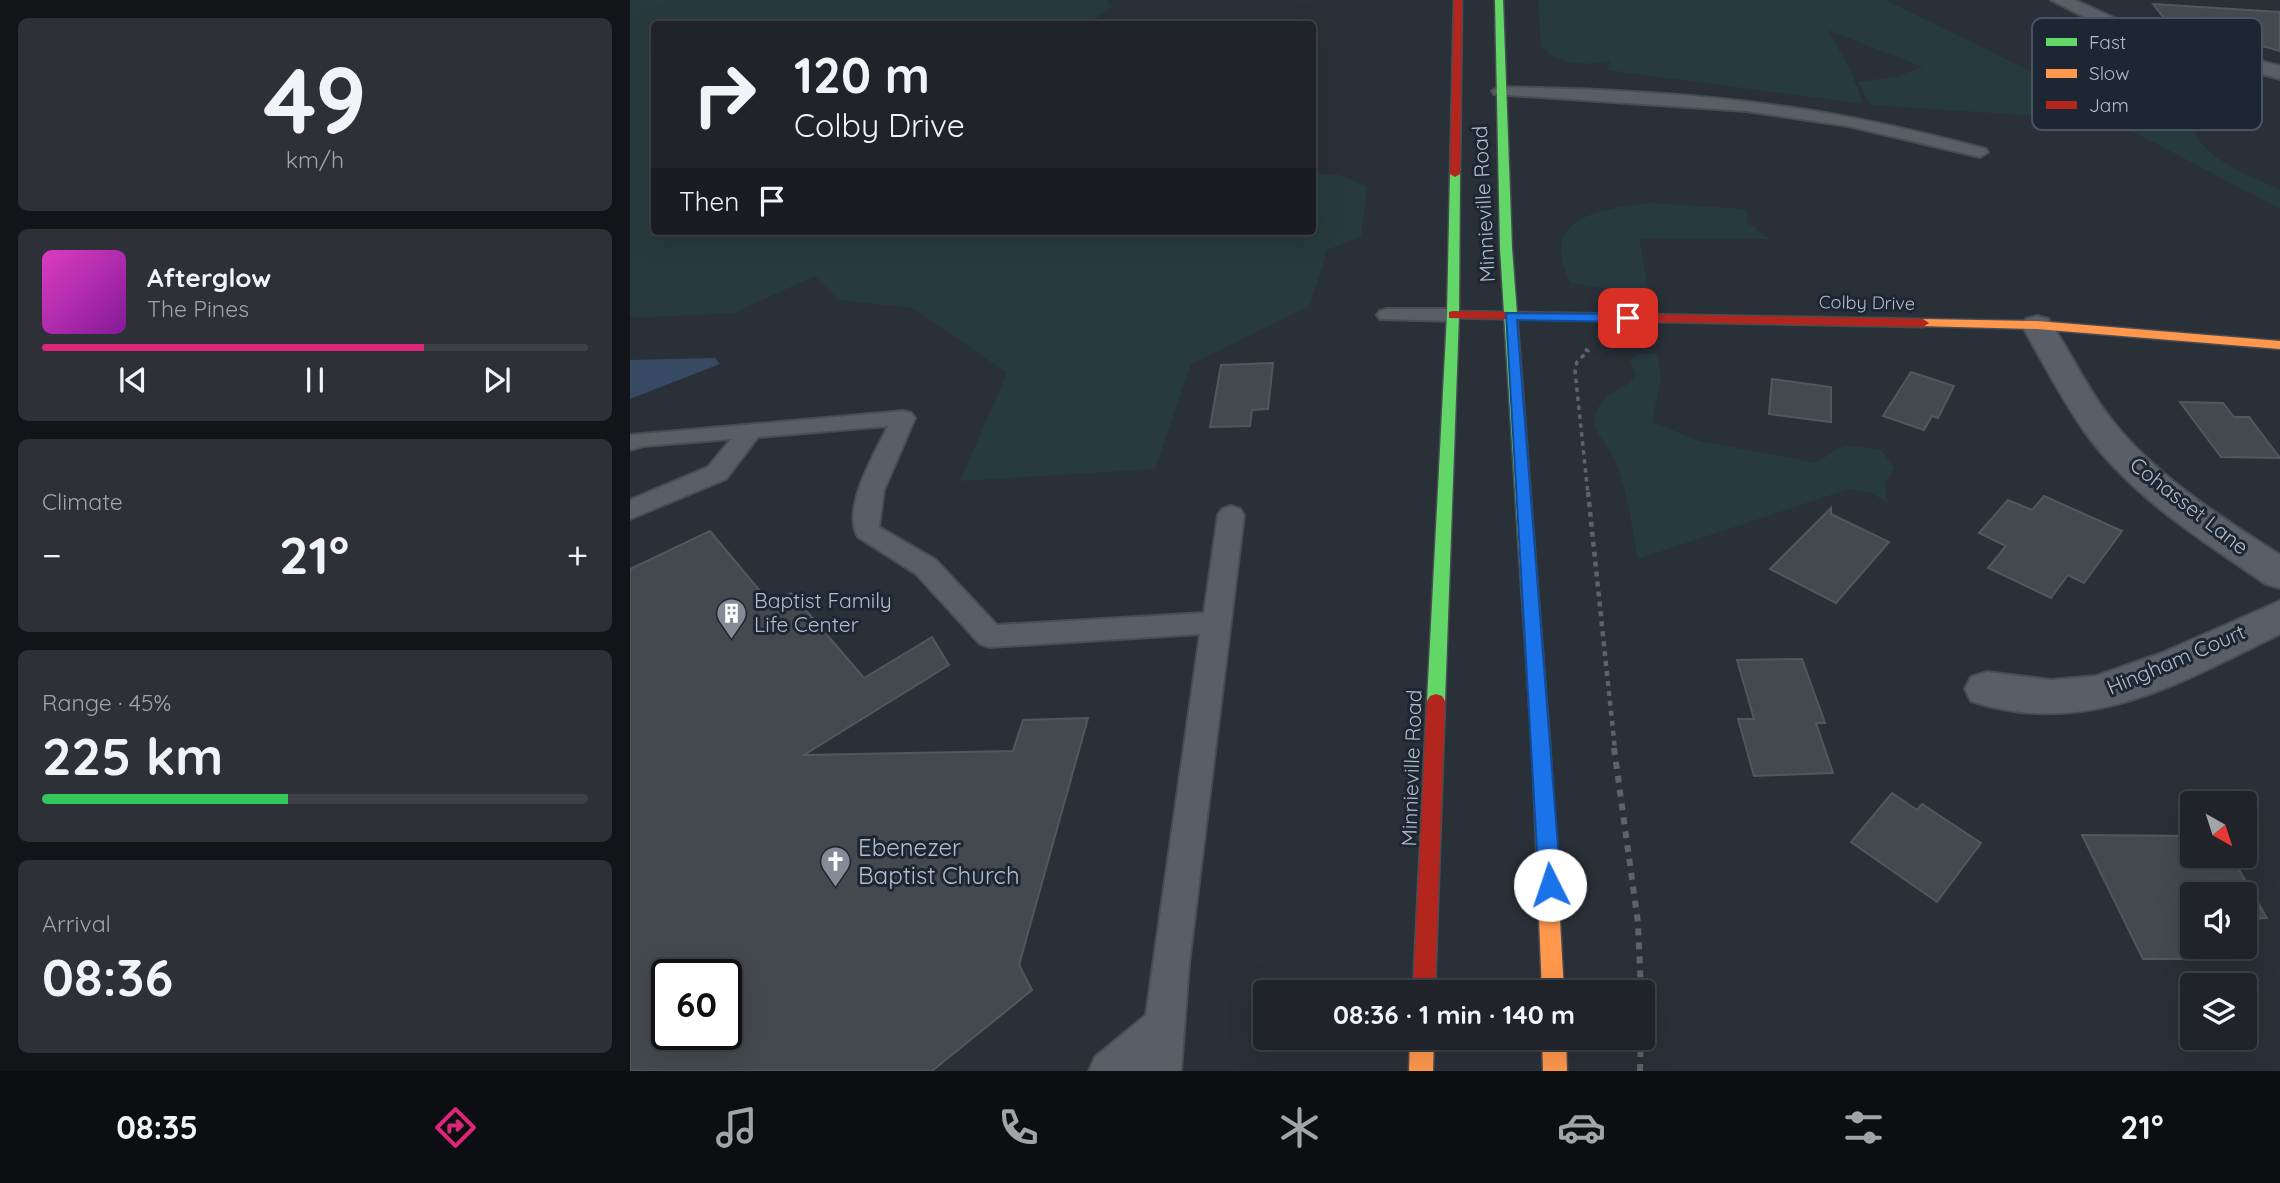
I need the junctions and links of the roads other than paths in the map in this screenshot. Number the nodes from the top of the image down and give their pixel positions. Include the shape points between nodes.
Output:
1 (1458, 0) edge
2 (1500, 0) edge
3 (2060, 0) edge
4 (2099, 18) edge
5 (2262, 68) edge
6 (2280, 73) edge
7 (1499, 91) junction
8 (1980, 152) dead end
9 (1387, 315) dead end
10 (1453, 315) junction
11 (1511, 316) junction
12 (2037, 325) junction
13 (2280, 345) edge
14 (751, 430) junction
15 (630, 443) edge
16 (630, 510) edge
17 (1231, 515) dead end
18 (2280, 574) edge
19 (2280, 616) edge
20 (1216, 623) junction
21 (1987, 689) dead end
22 (1425, 980) edge
23 (1553, 980) edge
24 (1165, 1025) junction
25 (1422, 1050) edge
26 (1554, 1050) edge
27 (1109, 1071) edge
28 (1161, 1071) edge
29 (1421, 1071) edge
30 (1555, 1071) edge

1 - 10 main road, Minnieville Road
2 - 7 main road, Minnieville Road
3 - 4 street
5 - 6 street
7 - 8 lane via 1691,98 1829,118 1928,144
7 - 11 main road, Minnieville Road
9 - 10 lane
10 - 11 main road, Colby Drive
10 - 22 main road, Minnieville Road
11 - 12 main road, Colby Drive
11 - 23 main road, Minnieville Road
12 - 13 main road, Colby Drive
12 - 18 street, Cohasset Lane via 2078,396 2124,456 2173,499
14 - 15 lane
14 - 16 lane via 717,473
14 - 20 lane via 903,418 868,503 867,531 926,567 990,636
17 - 20 lane
19 - 21 street, Hingham Court via 2116,689 2071,697
20 - 24 lane
24 - 27 lane
24 - 28 lane
25 - 29 main road
26 - 30 main road

